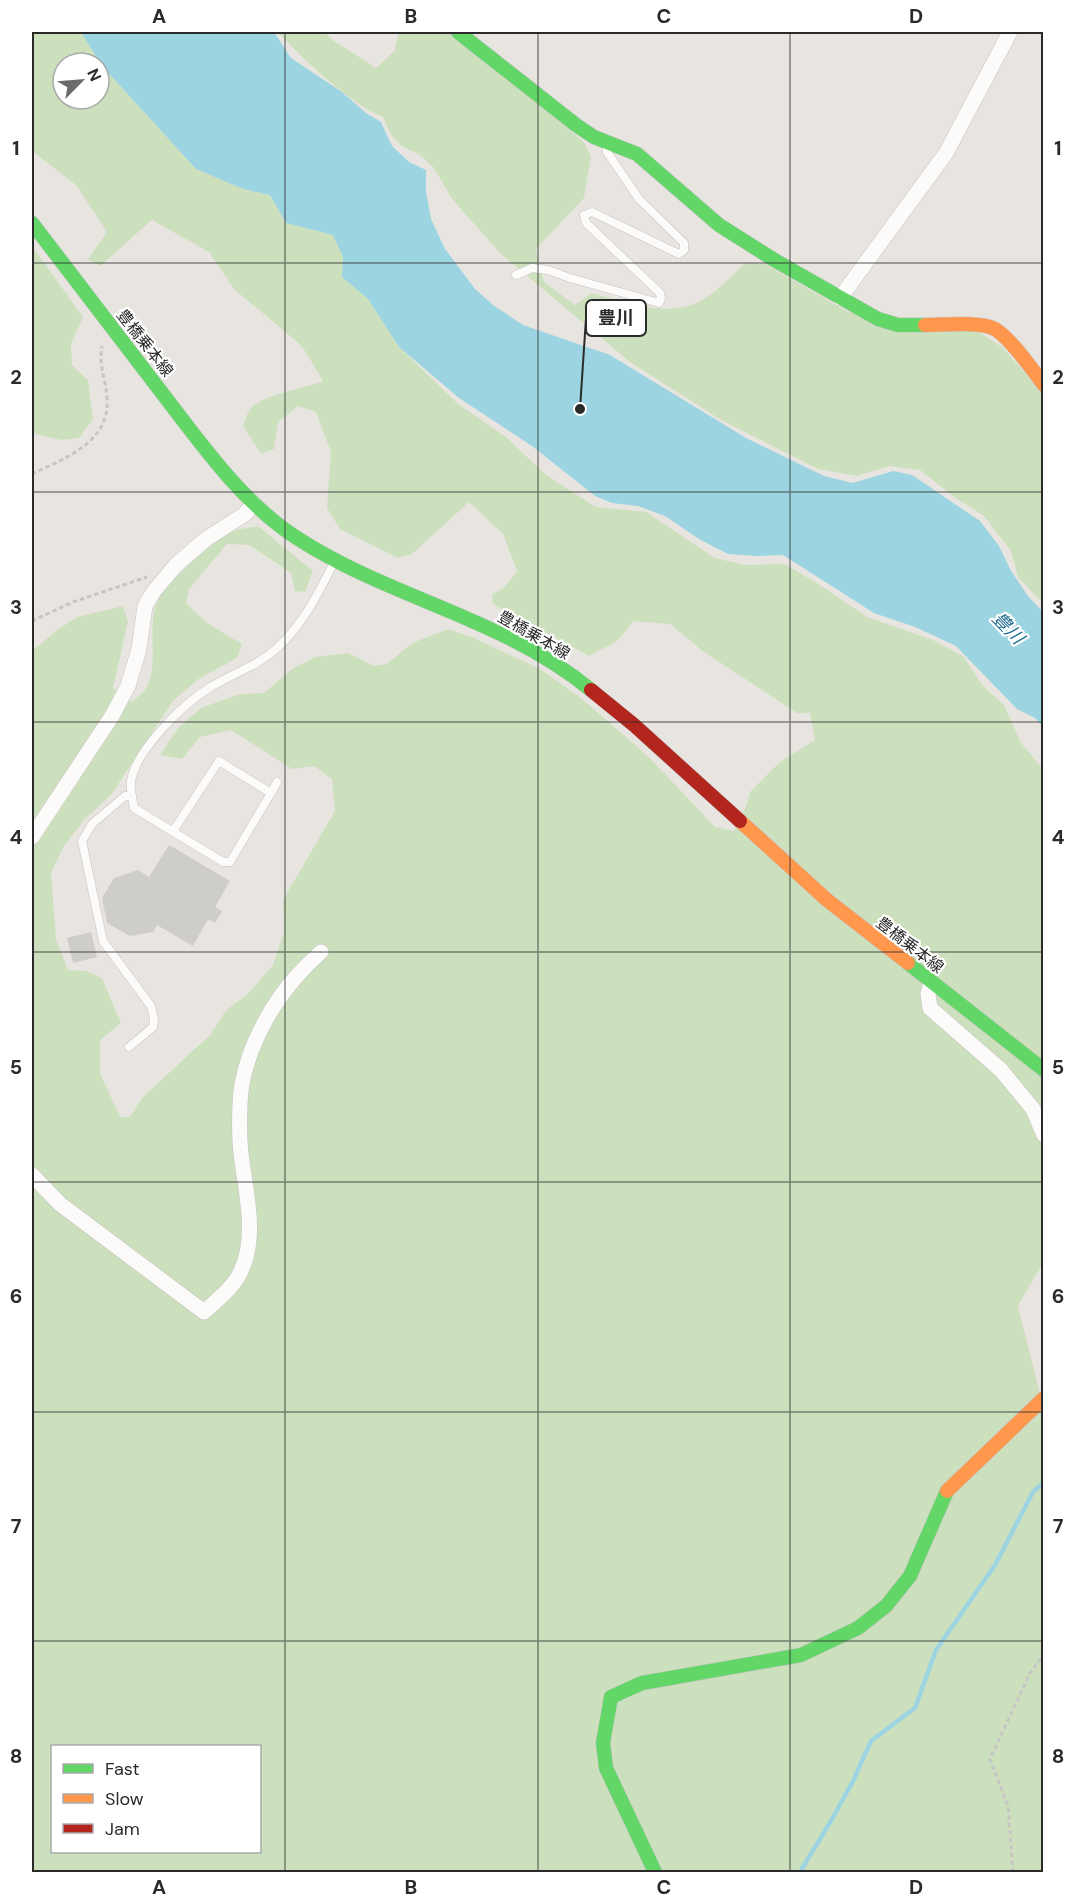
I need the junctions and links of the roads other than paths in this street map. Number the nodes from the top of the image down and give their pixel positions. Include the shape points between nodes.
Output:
1 (458, 32) edge
2 (1010, 32) edge
3 (605, 142) junction
4 (32, 223) edge
5 (516, 275) dead end
6 (840, 298) junction
7 (1044, 385) edge
8 (254, 503) junction
9 (334, 561) junction
10 (278, 782) dead end
11 (271, 793) junction
12 (132, 796) junction
13 (172, 831) junction
14 (32, 837) edge
15 (321, 952) dead end
16 (931, 982) junction
17 (129, 1047) dead end
18 (1044, 1070) edge
19 (1044, 1135) edge
20 (32, 1175) edge
21 (1044, 1398) edge
22 (656, 1872) edge

1 - 3 street via 576,125
2 - 6 street via 946,153
3 - 5 lane via 607,152 639,199 684,243 684,250 679,254 592,212 584,215 586,223 662,299 659,303 548,270 532,268
3 - 6 street via 637,154 719,225
4 - 8 street, 豊橋乗本線 via 198,439
6 - 7 street via 878,319 898,325 977,325 994,329
8 - 9 street, 豊橋乗本線 via 295,537
8 - 14 street via 245,514 206,539 176,565 153,591 128,686
9 - 12 lane via 317,598 275,650 210,687 166,723 137,765 131,781
9 - 16 street, 豊橋乗本線 via 482,624 541,654 634,725 827,900
10 - 11 lane
11 - 13 lane via 219,761
11 - 13 lane via 230,862 223,862
12 - 13 lane via 134,808
12 - 17 lane via 125,796 92,824 82,841 103,941 151,1006 154,1019 153,1027
15 - 20 street via 295,978 267,1018 250,1056 242,1086 241,1149 249,1220 247,1249 241,1272 204,1312 60,1204
16 - 18 street, 豊橋乗本線
16 - 19 street via 930,1008 1001,1070 1033,1109
21 - 22 street via 948,1489 910,1576 886,1606 858,1628 801,1655 642,1683 611,1697 603,1743 606,1768

